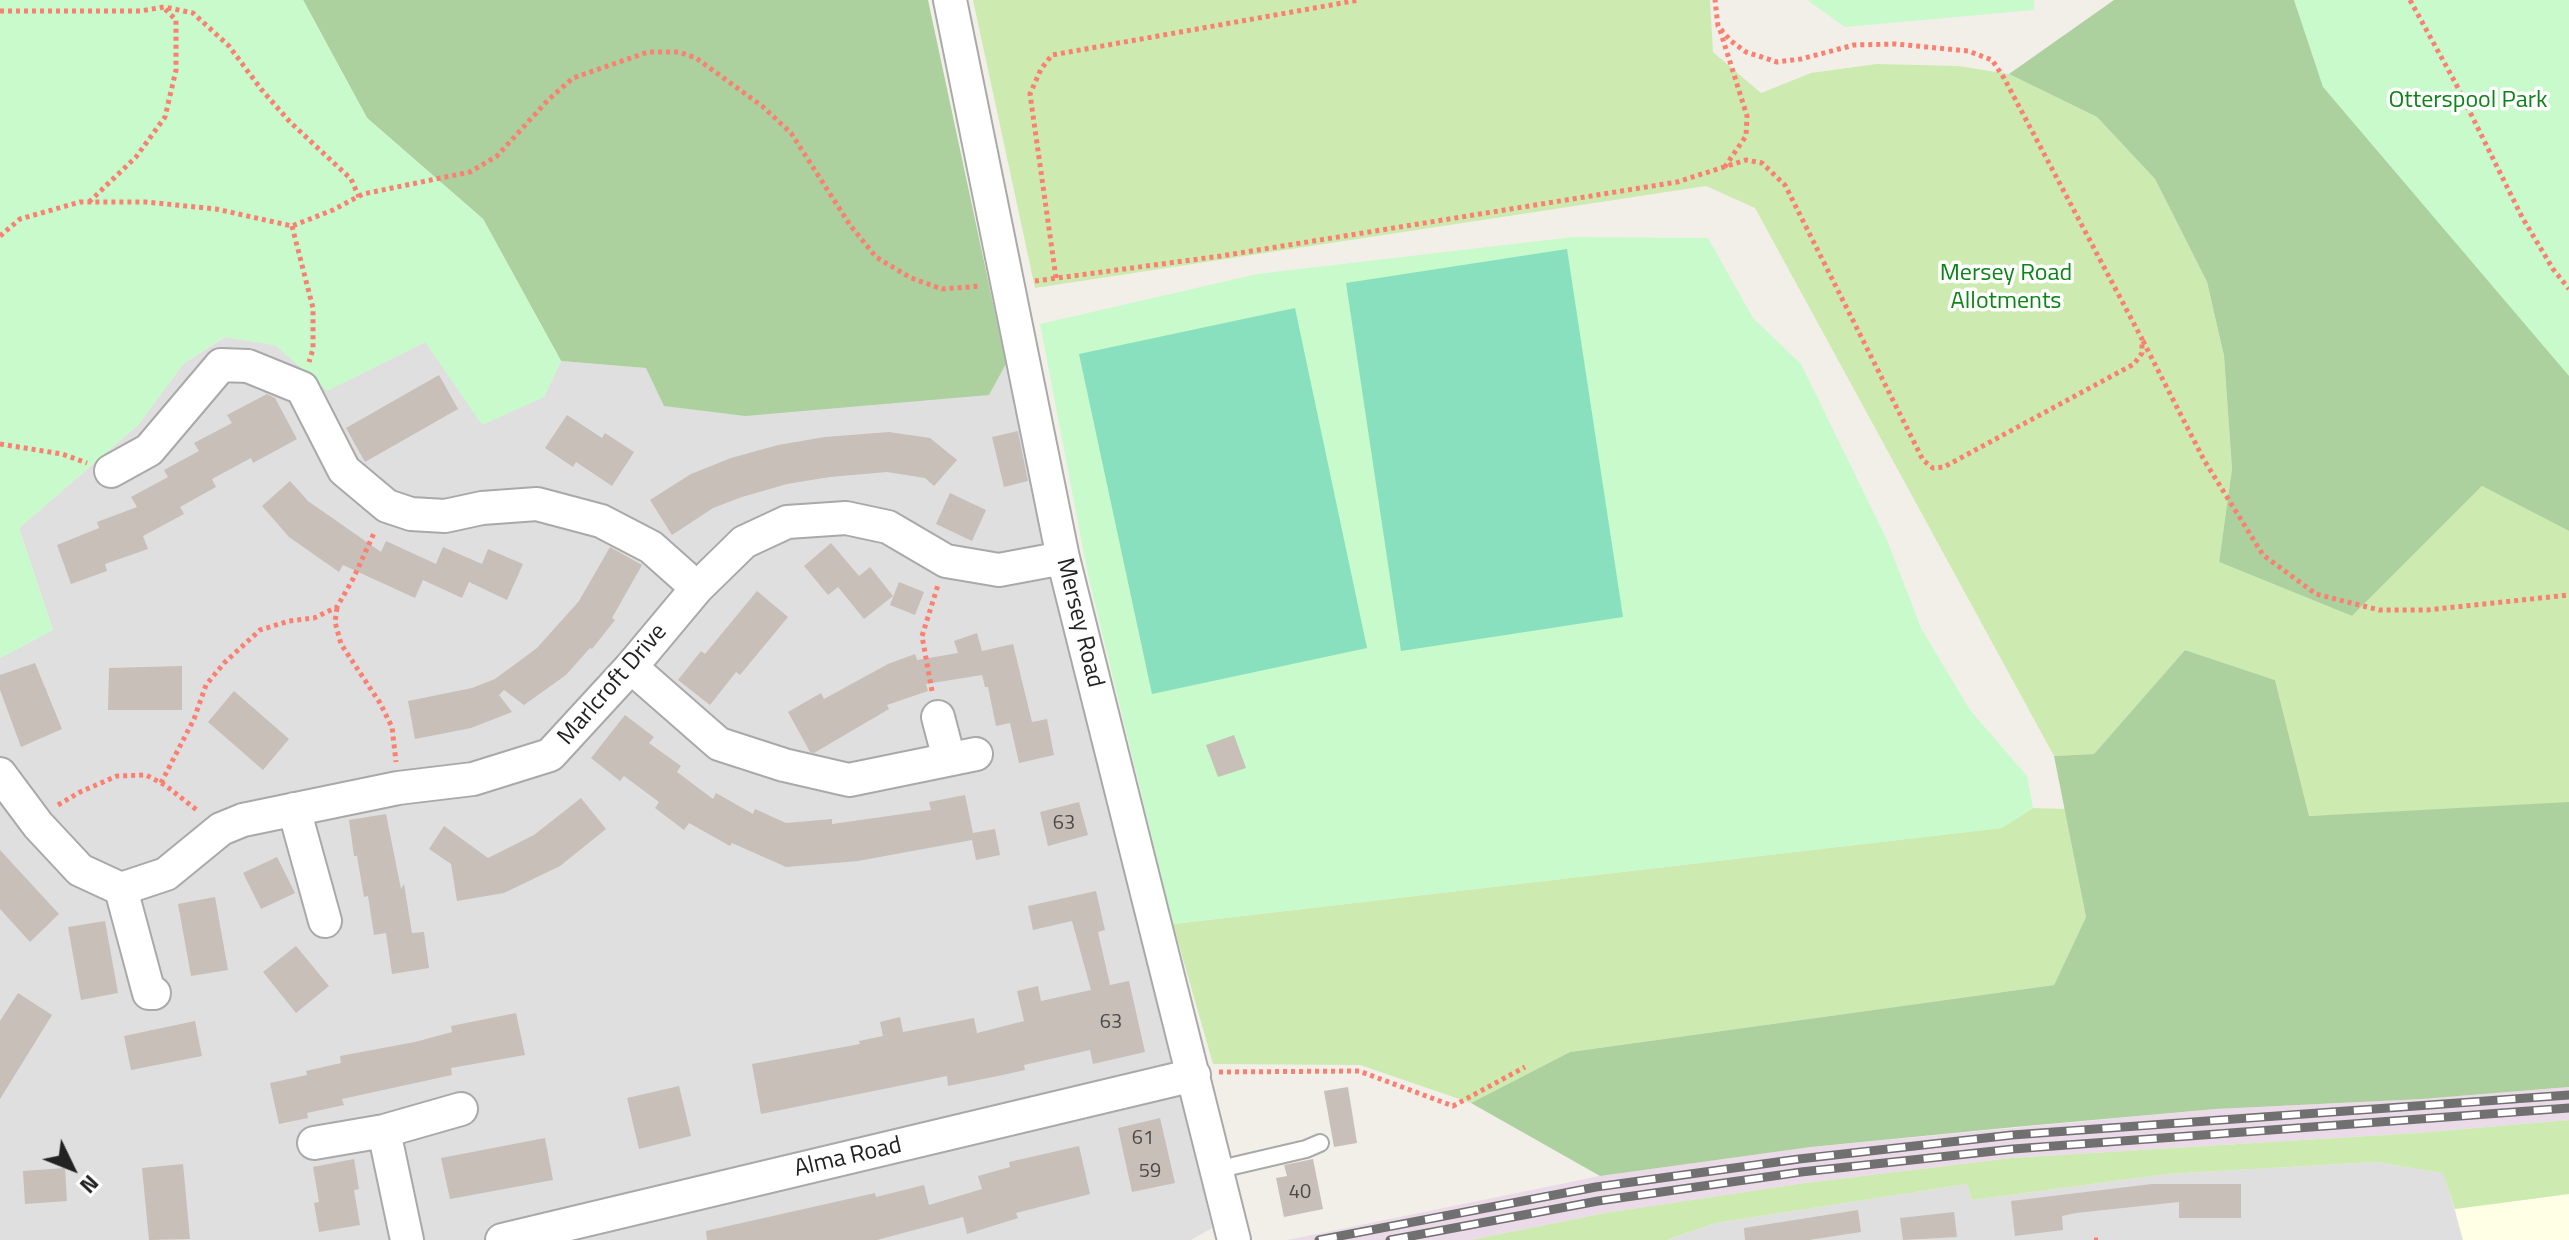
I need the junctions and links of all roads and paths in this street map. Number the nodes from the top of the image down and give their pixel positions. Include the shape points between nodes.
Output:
1 (950, 0) edge
2 (1359, 0) edge
3 (1715, 0) edge
4 (2410, 0) edge
5 (164, 7) junction
6 (0, 11) edge
7 (1718, 26) junction
8 (1723, 169) junction
9 (359, 197) junction
10 (88, 202) junction
11 (292, 226) junction
12 (0, 236) edge
13 (1009, 285) junction
14 (2569, 289) edge
15 (2142, 339) junction
16 (302, 388) junction
17 (0, 444) edge
18 (111, 471) joint
19 (387, 506) junction
20 (1063, 558) junction
21 (946, 561) junction
22 (697, 588) junction
23 (2569, 595) edge
24 (337, 607) junction
25 (631, 667) junction
26 (938, 717) joint
27 (0, 774) edge
28 (161, 783) junction
29 (398, 788) junction
30 (294, 809) junction
31 (35, 821) junction
32 (221, 829) junction
33 (121, 889) junction
34 (325, 921) dead end
35 (154, 993) dead end
36 (1525, 1067) dead end
37 (1194, 1075) junction
38 (461, 1109) dead end
39 (384, 1131) junction
40 (314, 1143) dead end
41 (1320, 1143) dead end
42 (1216, 1170) junction
43 (1231, 1229) edge
44 (407, 1240) edge
45 (502, 1240) edge

1 - 13 street, Mersey Road
2 - 8 path via 1052,55 1030,94 1056,278 1677,182
3 - 7 path
4 - 14 path via 2522,217
5 - 6 path
5 - 9 path via 193,13 229,46 290,122 351,179
5 - 10 path via 176,20 176,70 165,117 136,157
7 - 8 path via 1747,116 1746,136
7 - 15 path via 1746,52 1777,62 1854,45 1896,44 1968,51 1992,60
8 - 15 path via 1746,160 1762,163 1785,185 1923,460 1933,468 1944,467 2134,364 2142,353
9 - 11 path
9 - 13 path via 470,172 497,156 573,78 648,52 679,52 696,58 791,133 876,257 942,289
10 - 11 path via 216,209
10 - 12 path via 20,219
11 - 16 path via 313,308 313,349
13 - 20 street, Mersey Road
15 - 23 path via 2204,460 2263,555 2316,594 2379,610
16 - 18 street via 248,366 221,365 149,450
16 - 19 street via 344,470
17 - 18 path via 62,454
19 - 22 street via 445,516 537,504 601,521 651,547
19 - 24 path
20 - 21 street, Marlcroft Drive via 999,570
20 - 37 street, Mersey Road
21 - 22 street, Marlcroft Drive via 888,527 846,518 787,522 744,542
21 - 26 path via 922,636
22 - 25 street, Marlcroft Drive
24 - 28 path via 260,630 224,663 206,685
24 - 29 path via 341,644 392,727
25 - 26 street via 719,744 849,780 963,757
25 - 29 street, Marlcroft Drive via 550,755 473,779
27 - 31 street
28 - 31 path via 146,775 117,776
28 - 32 path
29 - 30 street, Marlcroft Drive
30 - 32 street, Marlcroft Drive
30 - 34 street
31 - 33 street via 80,870
32 - 33 street, Marlcroft Drive via 166,874
33 - 35 street via 149,993
36 - 37 path via 1453,1106 1359,1071
37 - 42 street, Mersey Road
37 - 45 street, Alma Road
38 - 39 street
39 - 40 street
39 - 44 street
41 - 42 lane
42 - 43 street, Mersey Road

